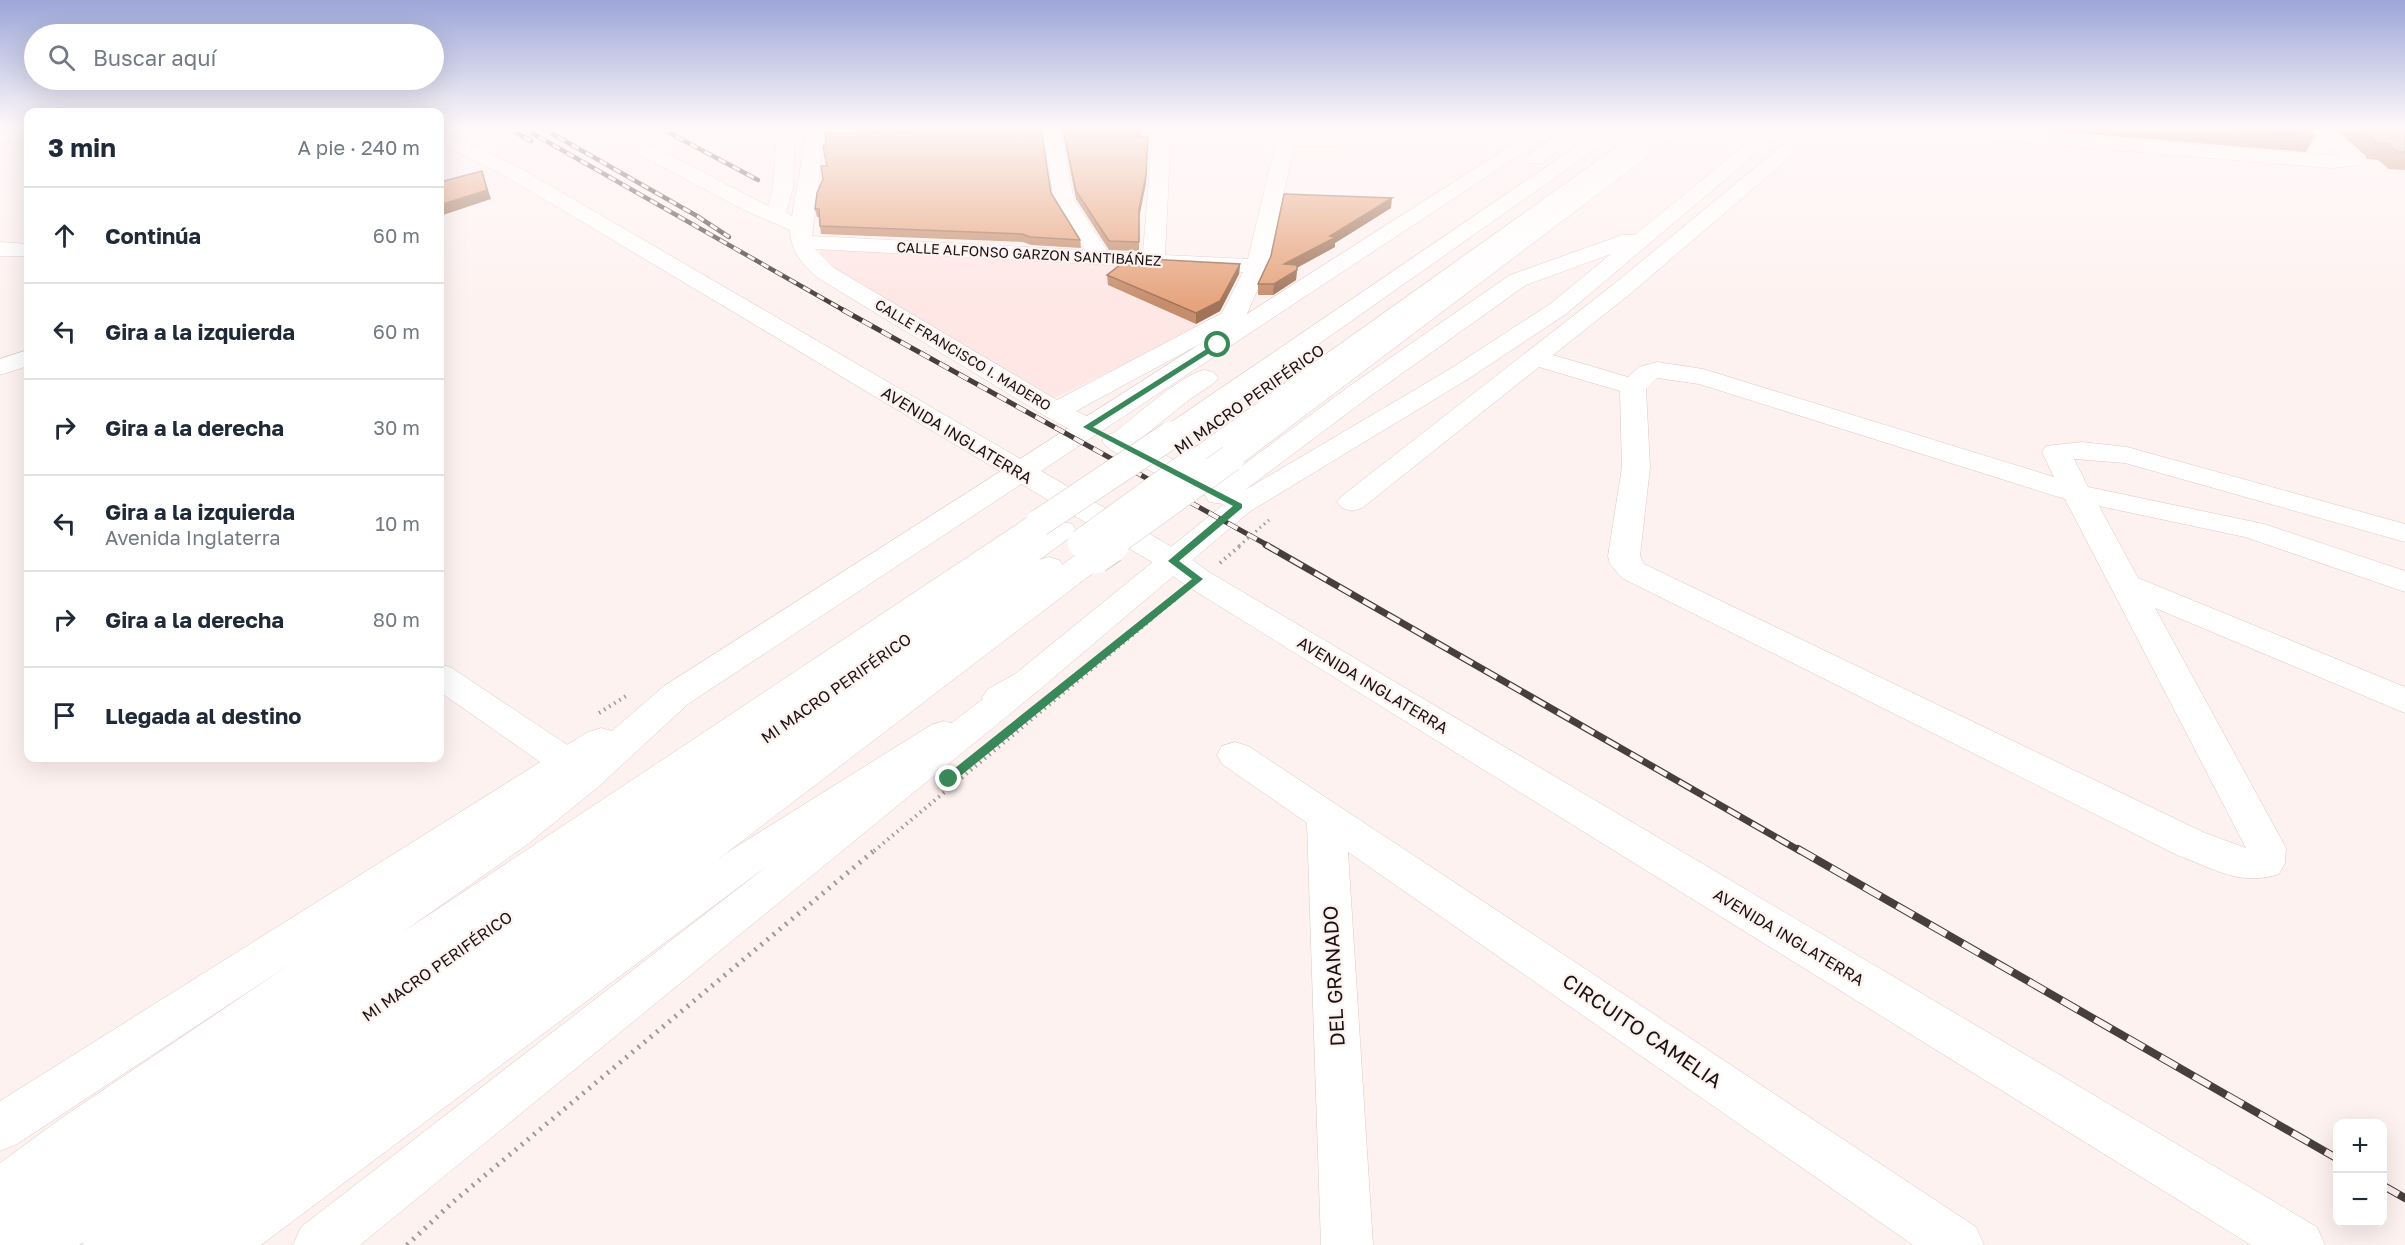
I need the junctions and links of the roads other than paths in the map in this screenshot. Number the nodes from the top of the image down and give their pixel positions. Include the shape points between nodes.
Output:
1 (537, 187) edge
2 (717, 187) edge
3 (783, 187) edge
4 (808, 187) edge
5 (1062, 187) edge
6 (1158, 187) edge
7 (1275, 187) edge
8 (1461, 187) edge
9 (1491, 187) edge
10 (1536, 187) edge
11 (1552, 187) edge
12 (1569, 187) edge
13 (1597, 187) edge
14 (1706, 187) edge
15 (1745, 187) edge
16 (775, 217) junction
17 (1649, 234) junction
18 (801, 235) junction
19 (0, 249) edge
20 (24, 250) edge
21 (1102, 259) junction
22 (1154, 261) junction
23 (1257, 266) junction
24 (1234, 316) junction
25 (1218, 345) junction
26 (1535, 358) junction
27 (24, 359) edge
28 (0, 368) edge
29 (1633, 387) junction
30 (1056, 411) junction
31 (1087, 427) junction
32 (1119, 443) junction
33 (1179, 450) junction
34 (1019, 472) junction
35 (2077, 493) junction
36 (1229, 501) junction
37 (1352, 502) dead end
38 (2405, 533) edge
39 (1069, 538) junction
40 (1187, 576) junction
41 (2405, 582) edge
42 (2123, 583) junction
43 (444, 679) edge
44 (1027, 681) junction
45 (676, 695) junction
46 (2405, 701) edge
47 (1235, 755) dead end
48 (571, 760) junction
49 (1326, 817) junction
50 (0, 1128) edge
51 (0, 1193) edge
52 (0, 1230) edge
53 (35, 1245) edge
54 (108, 1245) edge
55 (171, 1245) edge
56 (218, 1245) edge
57 (319, 1245) edge
58 (1347, 1245) edge
59 (1958, 1245) edge
60 (2299, 1245) edge

1 - 34 main road, AVENIDA INGLATERRA
2 - 16 main road
3 - 16 main road
4 - 18 main road
5 - 21 main road via 1064,200
6 - 22 main road
7 - 23 main road
8 - 25 main road
9 - 32 main road via 1181,393
10 - 33 main road
11 - 33 main road, MI MACRO PERIFÉRICO
12 - 33 main road, MI MACRO PERIFÉRICO
13 - 39 main road, bridge via 1231,458
14 - 17 main road
15 - 26 main road
16 - 18 main road
17 - 36 main road via 1520,336
17 - 36 main road via 1518,280 1360,391
18 - 21 main road, CALLE ALFONSO GARZON SANTIBÁÑEZ
18 - 30 main road, CALLE FRANCISCO I. MADERO via 805,255 826,273
19 - 20 main road
21 - 22 main road, CALLE ALFONSO GARZON SANTIBÁÑEZ
22 - 23 main road, CALLE ALFONSO GARZON SANTIBÁÑEZ
23 - 24 main road
24 - 25 main road
24 - 30 main road
25 - 31 main road
26 - 29 main road
26 - 37 main road
27 - 28 main road
29 - 35 main road via 1648,372 1657,370 1703,377
29 - 42 main road via 1636,467 1624,556 1633,571 2191,844 2245,864 2265,863 2266,848
30 - 31 main road, CALLE FRANCISCO I. MADERO
31 - 32 main road, CALLE FRANCISCO I. MADERO
31 - 34 main road
32 - 36 main road, CALLE FRANCISCO I. MADERO
33 - 39 main road, MI MACRO PERIFÉRICO, bridge
33 - 39 main road, bridge
34 - 40 main road, AVENIDA INGLATERRA
34 - 45 main road
35 - 38 main road via 2056,452 2082,450 2127,455
35 - 41 main road via 2253,531
35 - 42 main road
36 - 40 main road
39 - 52 main road
39 - 53 main road, MI MACRO PERIFÉRICO
39 - 54 main road, MI MACRO PERIFÉRICO
39 - 55 main road
40 - 44 main road
40 - 60 main road, AVENIDA INGLATERRA
42 - 46 main road
43 - 48 main road via 553,753
44 - 56 main road via 745,861
44 - 57 main road
45 - 48 main road
45 - 51 main road via 585,777 514,833 80,1133
47 - 49 main road
48 - 50 main road
49 - 58 main road, DEL GRANADO
49 - 59 main road, CIRCUITO CAMELIA

